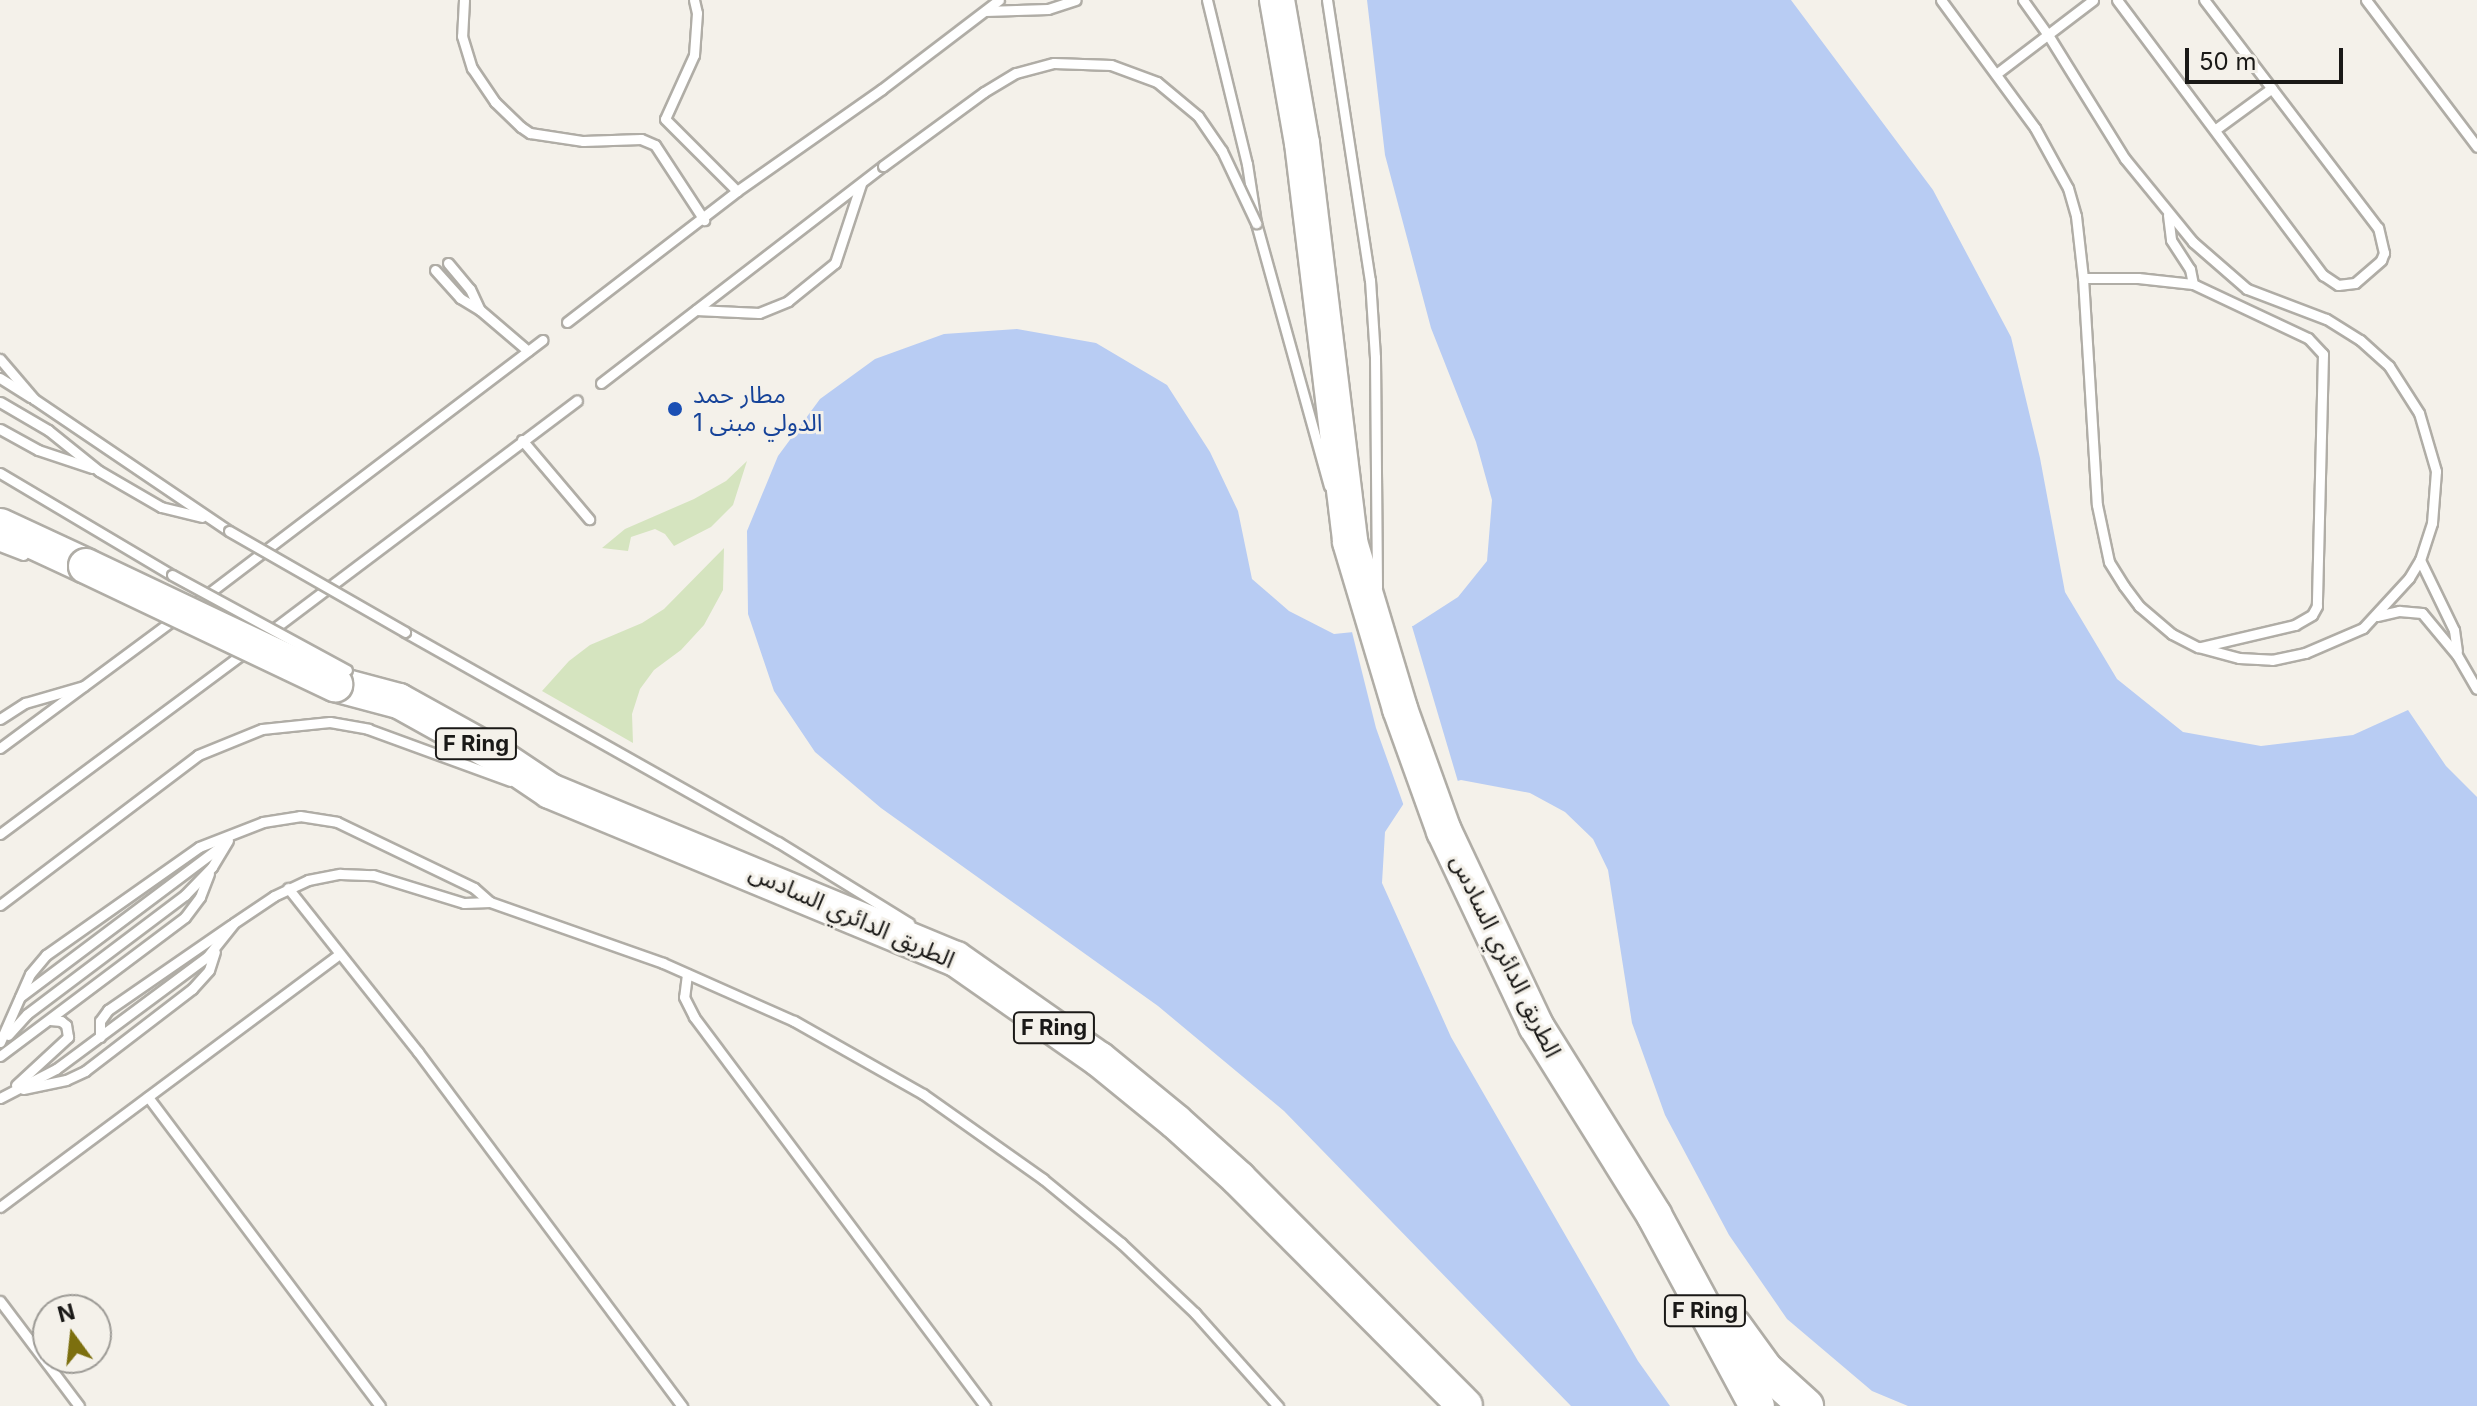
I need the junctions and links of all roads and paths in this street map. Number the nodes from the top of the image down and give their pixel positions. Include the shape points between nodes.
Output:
1 (464, 0) edge
2 (694, 0) edge
3 (999, 0) edge
4 (1076, 0) edge
5 (1207, 0) edge
6 (1277, 0) edge
7 (1327, 0) edge
8 (1941, 0) edge
9 (2023, 0) edge
10 (2093, 0) edge
11 (2117, 0) edge
12 (2204, 0) edge
13 (2366, 0) edge
14 (985, 11) junction
15 (2048, 35) junction
16 (1996, 74) junction
17 (2272, 88) junction
18 (2216, 129) junction
19 (2477, 147) edge
20 (861, 184) junction
21 (737, 191) junction
22 (2168, 215) junction
23 (704, 220) junction
24 (1256, 223) junction
25 (448, 263) dead end
26 (435, 270) dead end
27 (2083, 278) junction
28 (2193, 284) junction
29 (480, 310) junction
30 (696, 310) junction
31 (567, 322) dead end
32 (543, 340) dead end
33 (528, 351) junction
34 (0, 359) edge
35 (0, 378) edge
36 (601, 383) dead end
37 (34, 399) junction
38 (577, 400) dead end
39 (0, 402) edge
40 (0, 429) edge
41 (522, 440) junction
42 (99, 471) junction
43 (0, 473) edge
44 (205, 517) junction
45 (589, 519) dead end
46 (0, 526) edge
47 (1350, 542) junction
48 (0, 546) edge
49 (2420, 560) junction
50 (41, 561) dead end
51 (2376, 617) junction
52 (1376, 620) junction
53 (2198, 647) junction
54 (2457, 655) junction
55 (341, 677) junction
56 (87, 685) junction
57 (2477, 689) edge
58 (0, 719) edge
59 (0, 748) edge
60 (550, 791) junction
61 (235, 831) junction
62 (0, 834) edge
63 (228, 840) junction
64 (212, 867) junction
65 (288, 888) junction
66 (490, 902) junction
67 (0, 905) edge
68 (234, 923) junction
69 (216, 948) junction
70 (338, 955) junction
71 (956, 959) junction
72 (687, 974) junction
73 (18, 998) junction
74 (49, 1020) junction
75 (100, 1037) junction
76 (0, 1043) edge
77 (0, 1056) edge
78 (4, 1095) edge
79 (148, 1097) junction
80 (0, 1207) edge
81 (1654, 1215) junction
82 (0, 1301) edge
83 (79, 1406) edge
84 (380, 1406) edge
85 (682, 1406) edge
86 (985, 1406) edge
87 (1278, 1406) edge
88 (1465, 1406) edge
89 (1757, 1406) edge
90 (1806, 1406) edge

1 - 23 lane via 462,36 472,68 495,102 521,127 583,141 641,139 655,145
2 - 21 lane via 694,55 665,119
3 - 14 lane
4 - 14 lane via 1048,9
5 - 24 lane, bridge
6 - 47 highway, الطريق الدائري السادس via 1302,143
7 - 52 lane via 1371,292
8 - 16 lane
9 - 15 lane
10 - 15 lane
11 - 18 lane
12 - 17 lane
13 - 19 lane
14 - 21 lane
15 - 16 lane
15 - 22 lane via 2125,159
16 - 27 lane via 2060,169 2076,216
17 - 18 lane
17 - 18 lane via 2382,236 2381,260 2355,283 2338,285 2323,275
20 - 24 lane, bridge via 1016,73 1054,63 1111,65 1157,82 1198,116 1222,151
20 - 30 lane
20 - 30 lane via 835,263 788,301 759,313
21 - 23 lane
22 - 28 lane via 2171,240 2190,269
22 - 49 lane via 2231,278 2263,298 2342,328 2389,366 2419,413 2436,471 2432,523
23 - 31 lane
24 - 47 lane via 1321,466
25 - 29 lane
26 - 29 lane via 460,298
27 - 28 lane
27 - 53 lane via 2097,505 2109,562 2139,606 2172,634
28 - 53 lane via 2308,338 2325,363 2317,606 2295,625
29 - 33 lane
30 - 36 lane
32 - 33 lane
33 - 56 lane
34 - 37 lane
35 - 37 lane
37 - 44 lane
38 - 41 lane
39 - 42 lane via 48,430
40 - 42 lane via 38,450
41 - 45 lane
41 - 62 lane
42 - 44 lane via 161,507
43 - 55 lane, bridge
44 - 71 lane, bridge via 778,842
46 - 55 highway, الطريق الدائري السادس, bridge via 71,564
47 - 52 highway, الطريق الدائري السادس
48 - 50 lane
49 - 51 lane
49 - 54 lane via 2454,630
51 - 53 lane via 2334,643 2272,660
51 - 54 lane via 2422,613
52 - 81 highway, الطريق الدائري السادس / F Ring via 1400,709 1444,831 1536,1026
54 - 57 lane
55 - 60 highway, الطريق الدائري السادس / F Ring via 399,701
56 - 58 lane via 40,698
56 - 59 lane
60 - 67 lane via 491,776 368,729 330,722 262,729 198,755
60 - 71 highway, الطريق الدائري السادس / F Ring
61 - 63 lane
61 - 66 lane via 300,816 337,822 474,888
61 - 73 lane via 199,847 46,955 33,967
63 - 64 lane
63 - 73 lane
64 - 74 lane via 185,917
64 - 76 lane via 176,904 27,1014
65 - 66 lane via 324,876 357,873 464,903
65 - 68 lane
65 - 70 lane
66 - 72 lane
68 - 69 lane
68 - 75 lane via 108,1010 100,1021
69 - 75 lane
69 - 78 lane via 209,970 192,989 85,1071
70 - 79 lane
70 - 85 lane via 425,1062
71 - 88 highway, الطريق الدائري السادس / F Ring via 1099,1059 1176,1122 1250,1189
72 - 86 lane via 684,997 694,1017
72 - 87 lane via 865,1058 1043,1179 1151,1270
73 - 76 lane
74 - 77 lane
74 - 78 lane via 61,1021 68,1037
75 - 78 lane via 56,1069
79 - 80 lane
79 - 84 lane
81 - 89 highway, الطريق الدائري السادس / F Ring
81 - 90 highway via 1766,1370
82 - 83 lane

